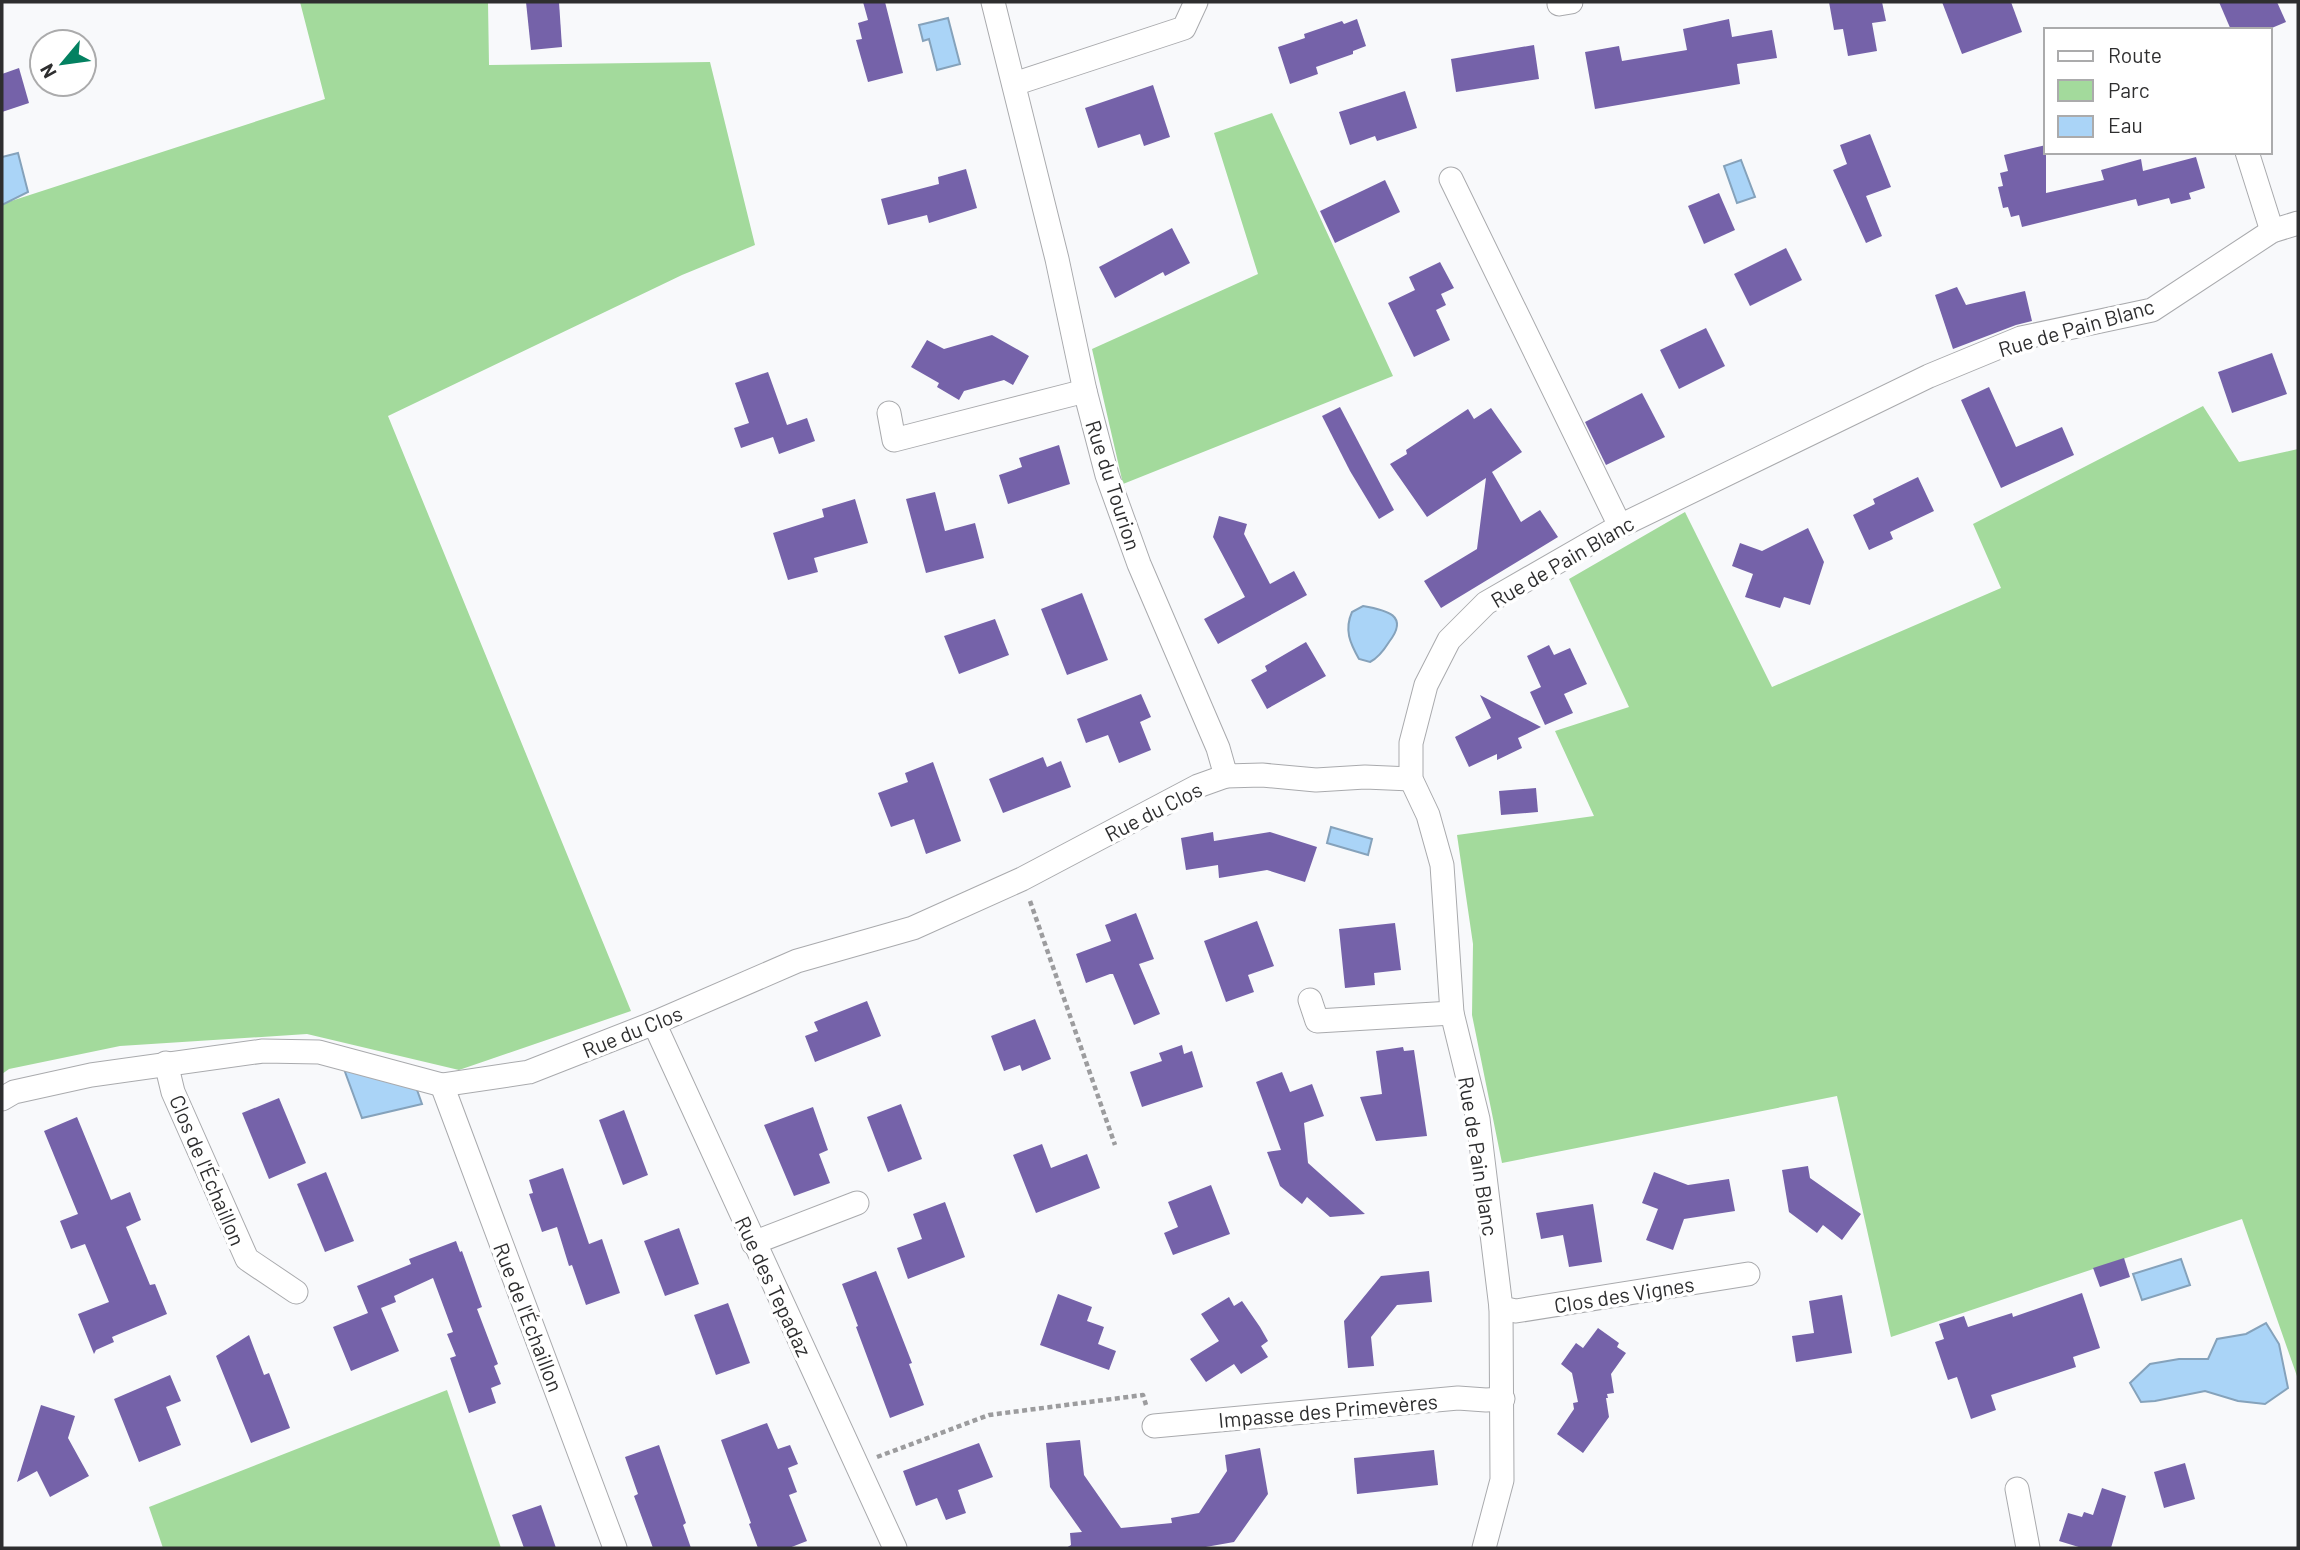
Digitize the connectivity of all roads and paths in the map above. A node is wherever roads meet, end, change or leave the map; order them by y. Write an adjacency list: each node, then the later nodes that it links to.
1 (993, 2): 3 (street, Rue du Tourion)
2 (1196, 2): 3 (street)
3 (1014, 84): 8 (street, Rue du Tourion)
4 (2248, 154): 7 (street)
5 (1451, 179): 10 (street)
6 (2298, 223): 7 (street, Rue de Pain Blanc)
7 (2272, 231): 10 (street, Rue de Pain Blanc)
8 (1085, 391): 9 (street); 11 (street, Rue du Tourion)
9 (888, 413)
10 (1620, 526): 12 (street, Rue de Pain Blanc)
11 (1226, 776): 12 (street); 13 (street, Rue du Clos)
12 (1411, 779): 15 (street, Rue de Pain Blanc)
13 (1022, 878): 16 (street, Rue du Clos); 20 (path)
14 (1310, 1000): 15 (street)
15 (1452, 1013): 25 (street, Rue de Pain Blanc)
16 (654, 1023): 18 (street, Rue du Clos); 22 (street, Rue des Tepadaz)
17 (166, 1063): 18 (street, Rue du Clos); 19 (street, Rue du Clos); 24 (street, Clos de l'Échaillon)
18 (442, 1085): 30 (street, Rue de l'Échaillon)
19 (2, 1099)
20 (1115, 1145)
21 (857, 1203): 22 (street)
22 (753, 1243): 28 (street, Rue des Tepadaz)
23 (1748, 1274): 25 (street, Clos des Vignes)
24 (296, 1292)
25 (1501, 1308): 26 (street, Rue de Pain Blanc)
26 (1503, 1399): 27 (street, Impasse des Primevères); 32 (street, Rue de Pain Blanc)
27 (1154, 1426): 28 (path)
28 (856, 1465): 31 (street, Rue des Tepadaz)
29 (2017, 1489): 33 (street)
30 (615, 1548)
31 (895, 1548)
32 (1484, 1548)
33 (2028, 1548)

